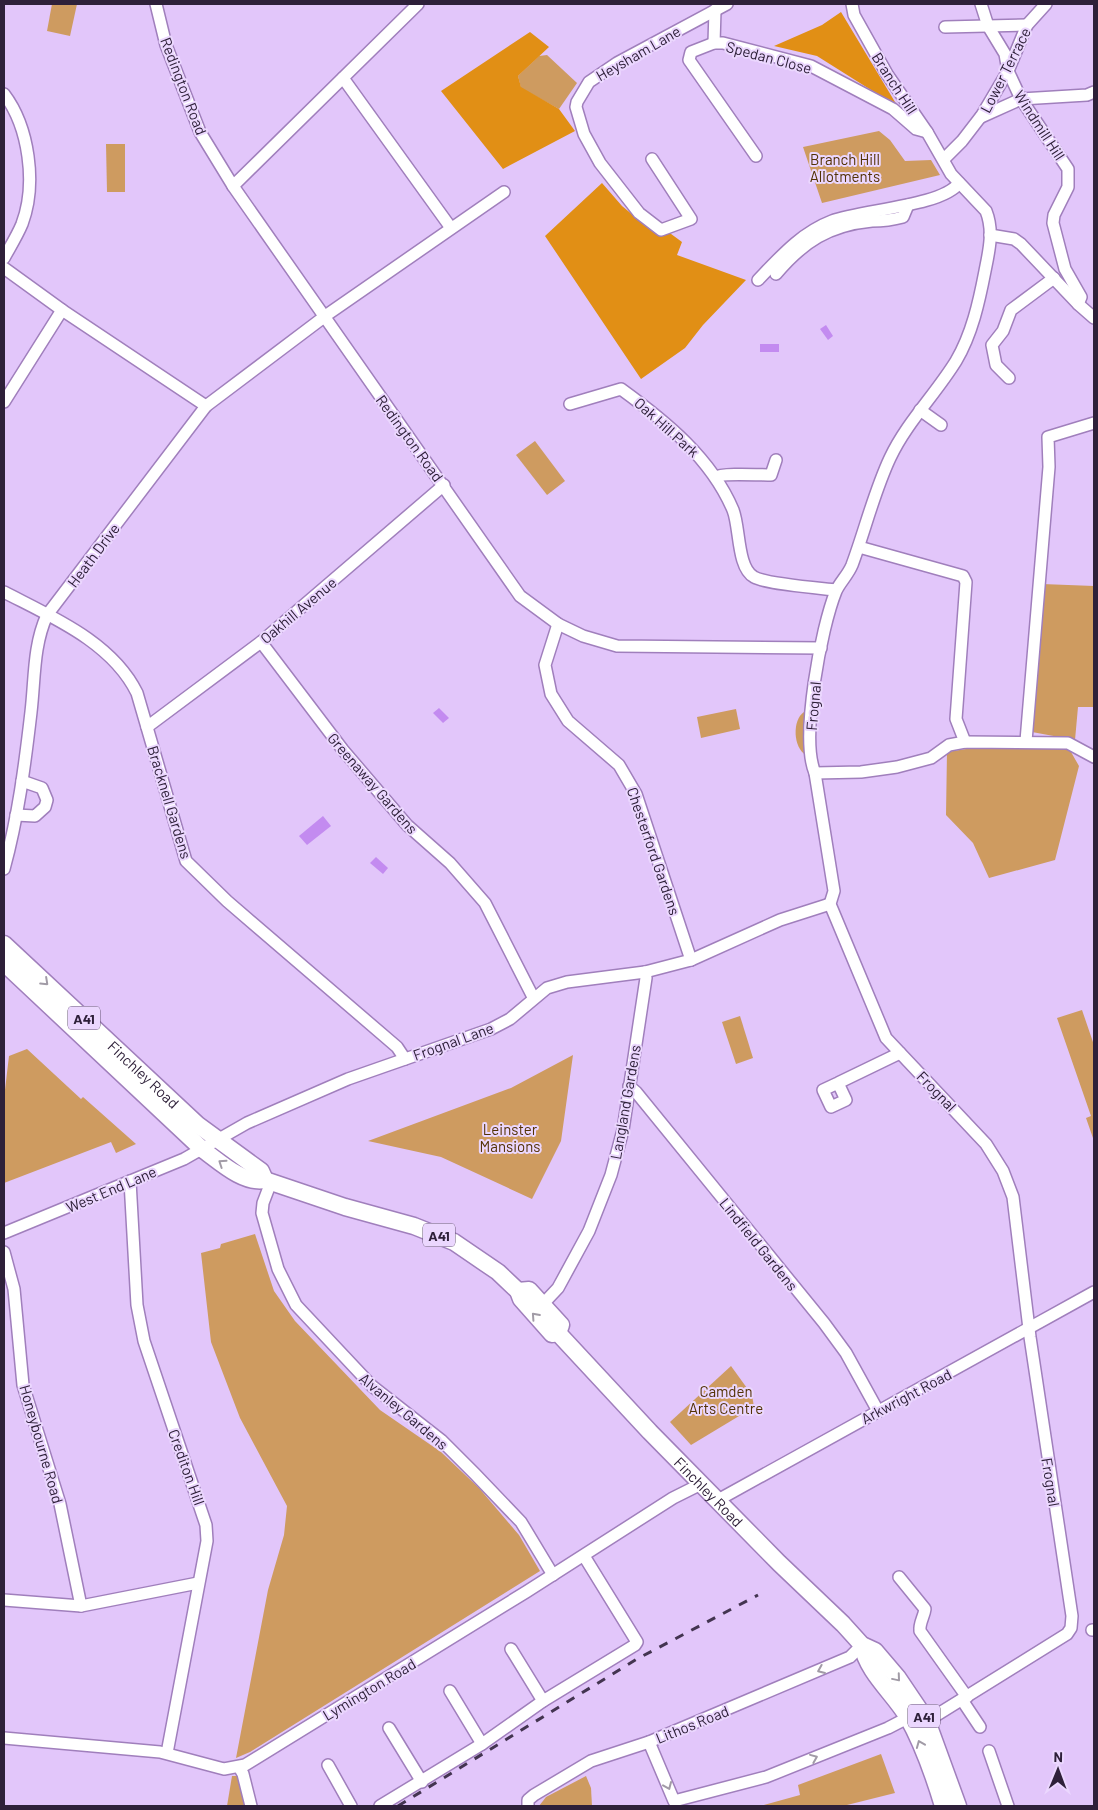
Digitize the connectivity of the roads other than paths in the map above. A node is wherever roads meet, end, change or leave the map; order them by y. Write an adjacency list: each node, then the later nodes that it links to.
1 (156, 4): 23 (street, Redington Road)
2 (418, 4): 13 (street)
3 (727, 4): 7 (street, Heysham Lane)
4 (852, 4): 18 (street, Branch Hill)
5 (981, 4): 9 (street, Windmill Hill)
6 (1046, 4): 8 (street, Lower Terrace)
7 (715, 10): 11 (street); 20 (street, Heysham Lane)
8 (1027, 25): 9 (street); 12 (street, Lower Terrace)
9 (988, 26): 10 (street); 12 (street, Windmill Hill)
10 (945, 28)
11 (714, 43): 18 (street, Spedan Close); 19 (street, Spedan Close)
12 (1008, 71): 16 (street, Windmill Hill); 17 (street, Lower Terrace)
13 (344, 78): 23 (street); 26 (street)
14 (1094, 92): 16 (street)
15 (4, 94): 28 (street)
16 (1021, 98): 17 (street); 33 (street, Windmill Hill)
17 (981, 117): 21 (street, Lower Terrace)
18 (928, 132): 21 (street, Branch Hill)
19 (756, 156)
20 (652, 159)
21 (944, 160): 22 (street, Branch Hill)
22 (959, 183): 25 (street); 27 (street, Frognal)
23 (233, 186): 35 (street, Redington Road)
24 (504, 192): 26 (street, Heath Drive)
25 (908, 205): 30 (street); 32 (street)
26 (451, 228): 35 (street, Heath Drive)
27 (990, 235): 31 (street); 41 (street, Frognal)
28 (4, 258)
29 (4, 268): 34 (street)
30 (776, 274)
31 (1054, 278): 33 (street); 37 (street)
32 (758, 280)
33 (1078, 304): 36 (street)
34 (62, 310): 38 (street); 40 (street)
35 (324, 317): 40 (street, Heath Drive); 46 (street, Redington Road)
36 (1094, 318)
37 (1010, 378)
38 (4, 402)
39 (570, 404): 45 (street, Oak Hill Park)
40 (206, 406): 50 (street, Heath Drive)
41 (920, 410): 43 (street); 47 (street, Frognal)
42 (1094, 423): 55 (street)
43 (941, 425)
44 (776, 460): 45 (street)
45 (716, 477): 48 (street, Oak Hill Park)
46 (444, 485): 51 (street, Redington Road); 52 (street, Oakhill Avenue)
47 (859, 547): 48 (street, Frognal); 56 (street)
48 (836, 590): 53 (street, Frognal)
49 (4, 592): 50 (street, Bracknell Gardens)
50 (47, 615): 54 (street, Bracknell Gardens); 59 (street, Heath Drive)
51 (558, 624): 53 (street, Redington Road); 64 (street, Chesterford Gardens)
52 (261, 642): 54 (street, Oakhill Avenue); 67 (street, Greenaway Gardens)
53 (821, 648): 58 (street, Frognal)
54 (147, 727): 69 (street, Bracknell Gardens)
55 (1026, 741): 56 (street); 57 (street)
56 (965, 742): 58 (street)
57 (1091, 751)
58 (815, 773): 62 (street, Frognal)
59 (22, 781): 60 (street, Heath Drive); 60 (street)
60 (16, 815): 61 (street, Heath Drive)
61 (4, 869)
62 (830, 904): 64 (street, Frognal Lane); 68 (street, Frognal)
63 (4, 944): 72 (highway, Finchley Road / A41, one-way to 72)
64 (691, 960): 66 (street, Frognal Lane)
65 (4, 963): 73 (highway, Finchley Road / A41)
66 (645, 972): 67 (street, Frognal Lane); 71 (street, Langland Gardens)
67 (534, 997): 69 (street, Frognal Lane)
68 (900, 1053): 70 (street); 81 (street, Frognal)
69 (405, 1058): 72 (street, Frognal Lane)
70 (838, 1083)
71 (629, 1086): 80 (street, Langland Gardens); 83 (street, Lindfield Gardens)
72 (217, 1140): 73 (street, West End Lane); 75 (highway, Finchley Road / A41)
73 (202, 1150): 74 (street, West End Lane); 75 (highway, Finchley Road / A41, one-way to 73)
74 (130, 1181): 76 (street, West End Lane); 89 (street, Crediton Hill)
75 (268, 1181): 78 (highway, Finchley Road / A41); 87 (street, Alvanley Gardens)
76 (4, 1233)
77 (4, 1252): 91 (street, Honeybourne Road)
78 (518, 1291): 80 (highway, Finchley Road / A41); 82 (highway, Finchley Road / A41, one-way to 78)
79 (1094, 1292): 81 (street, Arkwright Road)
80 (542, 1304): 82 (highway, Finchley Road / A41)
81 (1029, 1328): 83 (street, Arkwright Road); 95 (street, Frognal)
82 (558, 1333): 84 (highway, Finchley Road / A41)
83 (878, 1410): 85 (street, Arkwright Road)
84 (701, 1484): 85 (highway, Finchley Road / A41); 86 (street, Lymington Road)
85 (718, 1500): 92 (highway, Finchley Road / A41)
86 (584, 1556): 87 (street, Lymington Road); 96 (street)
87 (553, 1575): 106 (street, Lymington Road)
88 (899, 1576): 95 (street)
89 (198, 1584): 91 (street); 104 (street, Crediton Hill)
90 (4, 1600): 91 (street)
91 (81, 1606)
92 (862, 1645): 97 (highway, Finchley Road / A41); 101 (street, Lithos Road, one-way to 101)
93 (512, 1649): 96 (street)
94 (450, 1691): 102 (street)
95 (964, 1699): 97 (street, Frognal); 98 (street)
96 (543, 1701): 102 (street)
97 (919, 1716): 101 (street, Frognal, one-way to 97); 112 (highway, Finchley Road / A41, one-way to 97); 113 (highway, Finchley Road / A41)
98 (980, 1727)
99 (390, 1728): 107 (street)
100 (4, 1738): 104 (street, Lymington Road)
101 (649, 1742): 111 (street, Lithos Road)
102 (482, 1744): 107 (street)
103 (989, 1752): 114 (street)
104 (168, 1753): 106 (street, Lymington Road)
105 (328, 1765): 109 (street)
106 (239, 1767): 108 (street)
107 (422, 1782): 110 (street)
108 (251, 1806)
109 (351, 1806)
110 (380, 1806)
111 (528, 1806)
112 (944, 1806)
113 (958, 1806)
114 (1008, 1806)

